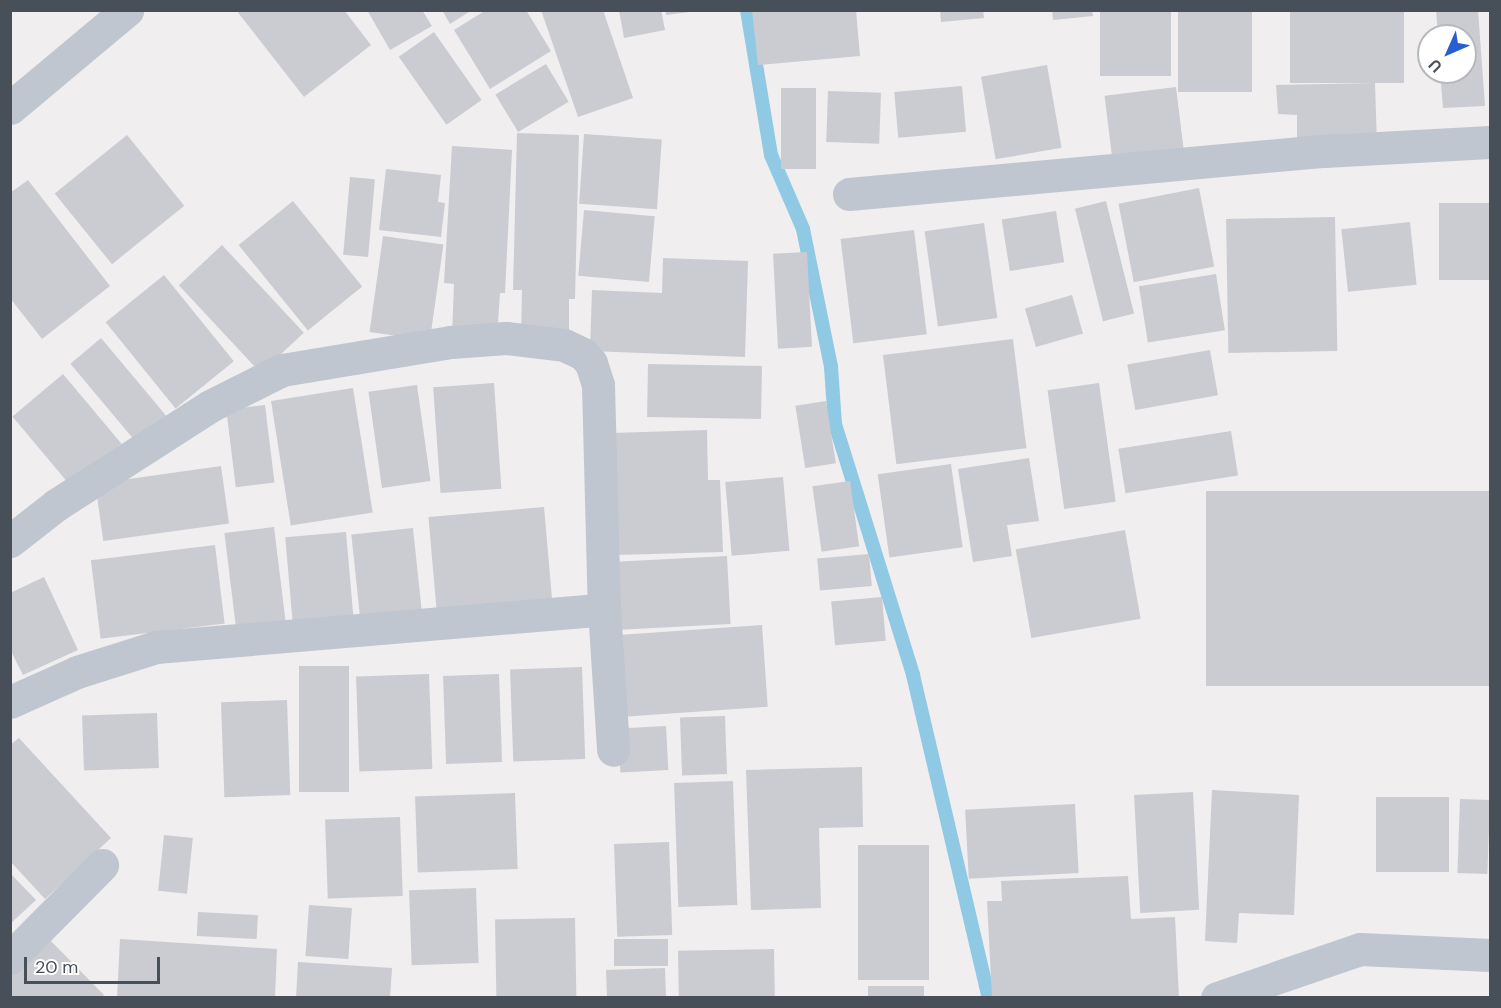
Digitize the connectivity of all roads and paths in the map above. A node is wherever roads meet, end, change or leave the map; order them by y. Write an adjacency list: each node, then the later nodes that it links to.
1 (127, 10): 2 (street)
2 (10, 108)
3 (1491, 142): 4 (street)
4 (849, 194)
5 (10, 541): 6 (street)
6 (604, 609): 7 (street); 8 (street)
7 (12, 696)
8 (613, 750)
9 (102, 865): 11 (street)
10 (1491, 955): 12 (street)
11 (10, 958)
12 (1217, 998)

